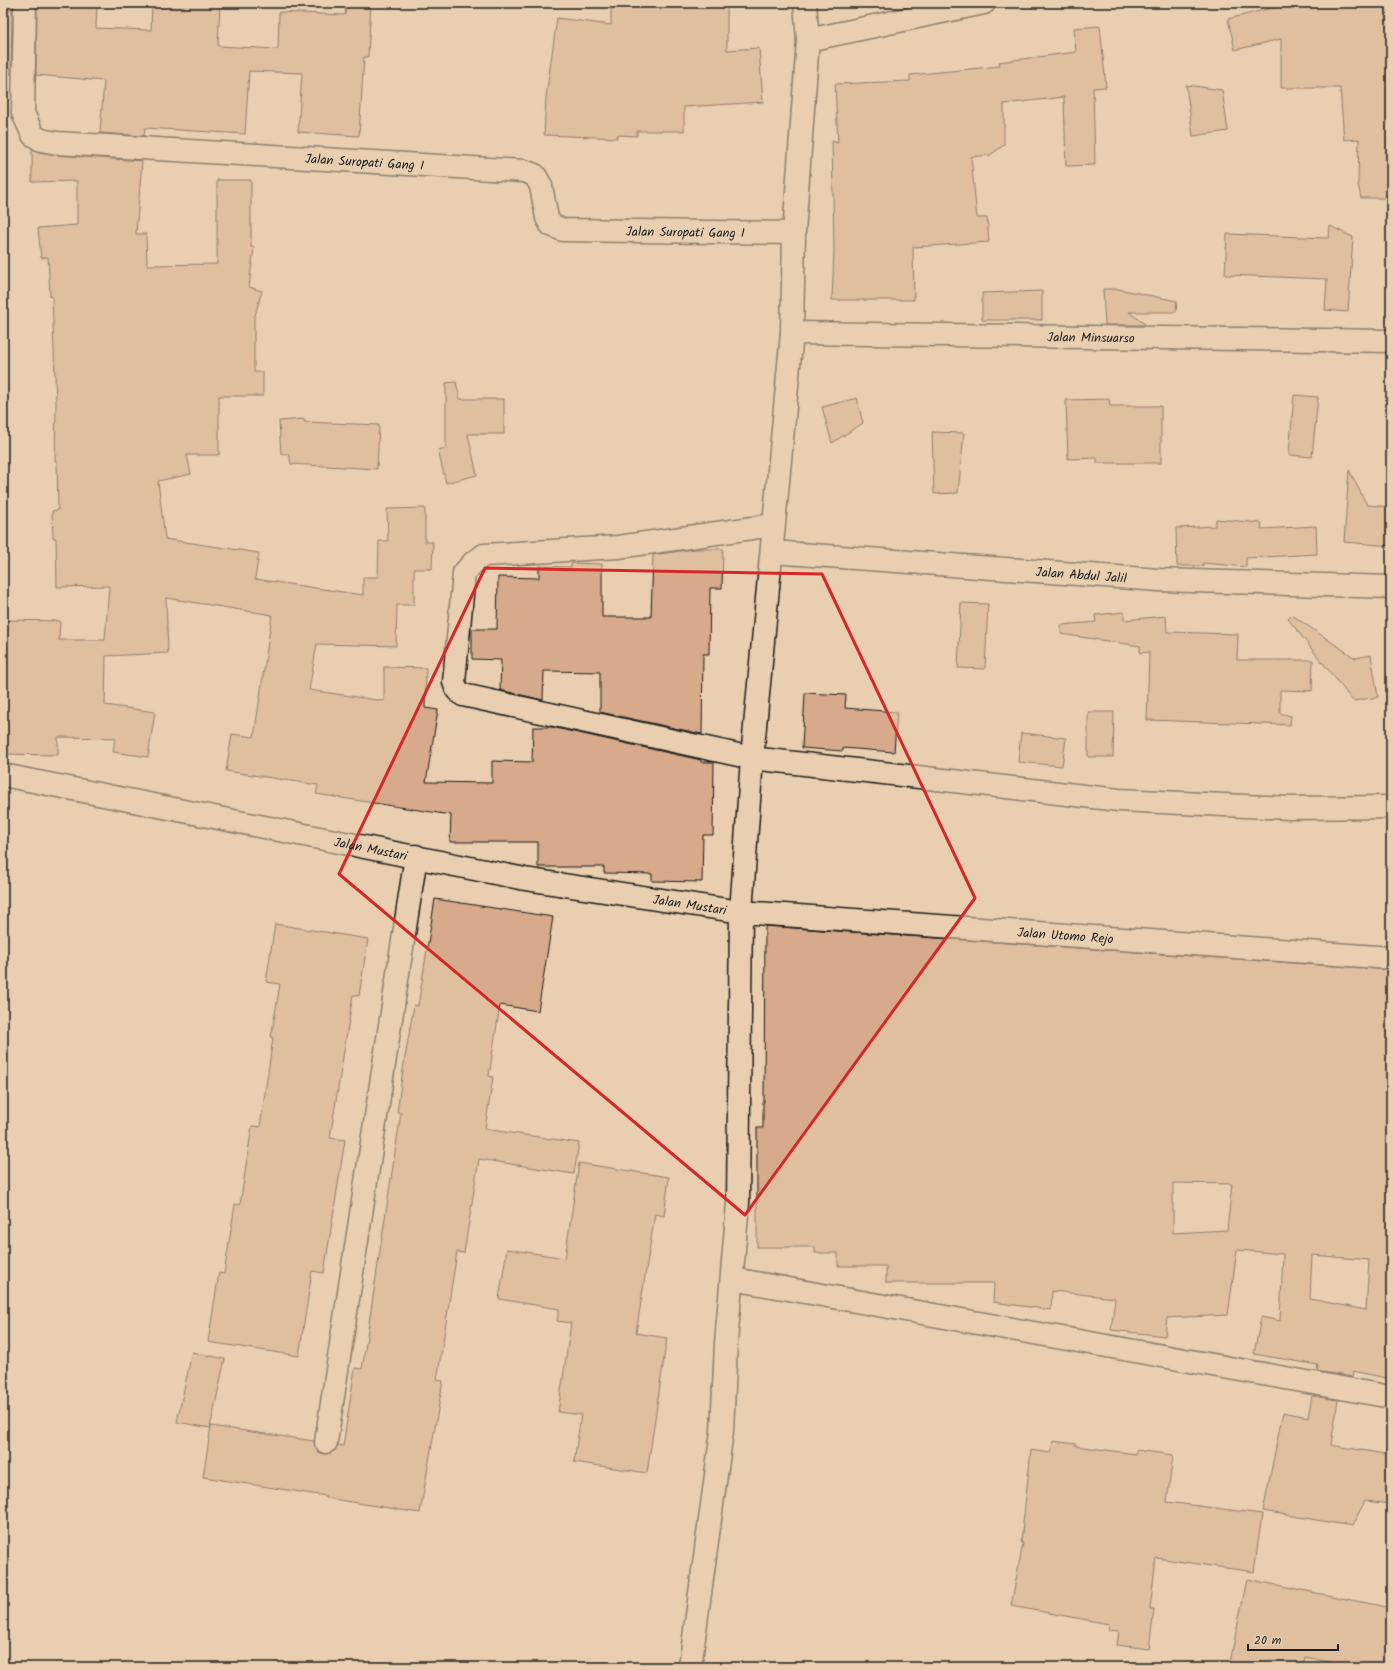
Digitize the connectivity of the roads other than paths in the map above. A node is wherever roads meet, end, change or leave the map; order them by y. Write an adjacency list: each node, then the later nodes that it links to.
1 (25, 3): 5 (street, Jalan Suropati Gang I)
2 (805, 3): 4 (street)
3 (984, 3): 4 (street)
4 (808, 40): 5 (street)
5 (794, 233): 6 (street)
6 (792, 333): 7 (street, Jalan Minsuarso); 8 (street)
7 (1391, 341)
8 (774, 524): 9 (street); 11 (street)
9 (772, 552): 10 (street, Jalan Abdul Jalil); 11 (street)
10 (1391, 587)
11 (752, 758): 13 (street); 15 (street)
12 (3, 775): 14 (street, Jalan Mustari)
13 (1391, 807)
14 (416, 856): 15 (street, Jalan Mustari); 19 (street)
15 (741, 912): 16 (street, Jalan Utomo Rejo); 17 (street)
16 (1391, 958)
17 (733, 1279): 18 (street); 20 (street)
18 (1391, 1397)
19 (326, 1442)
20 (690, 1667)

